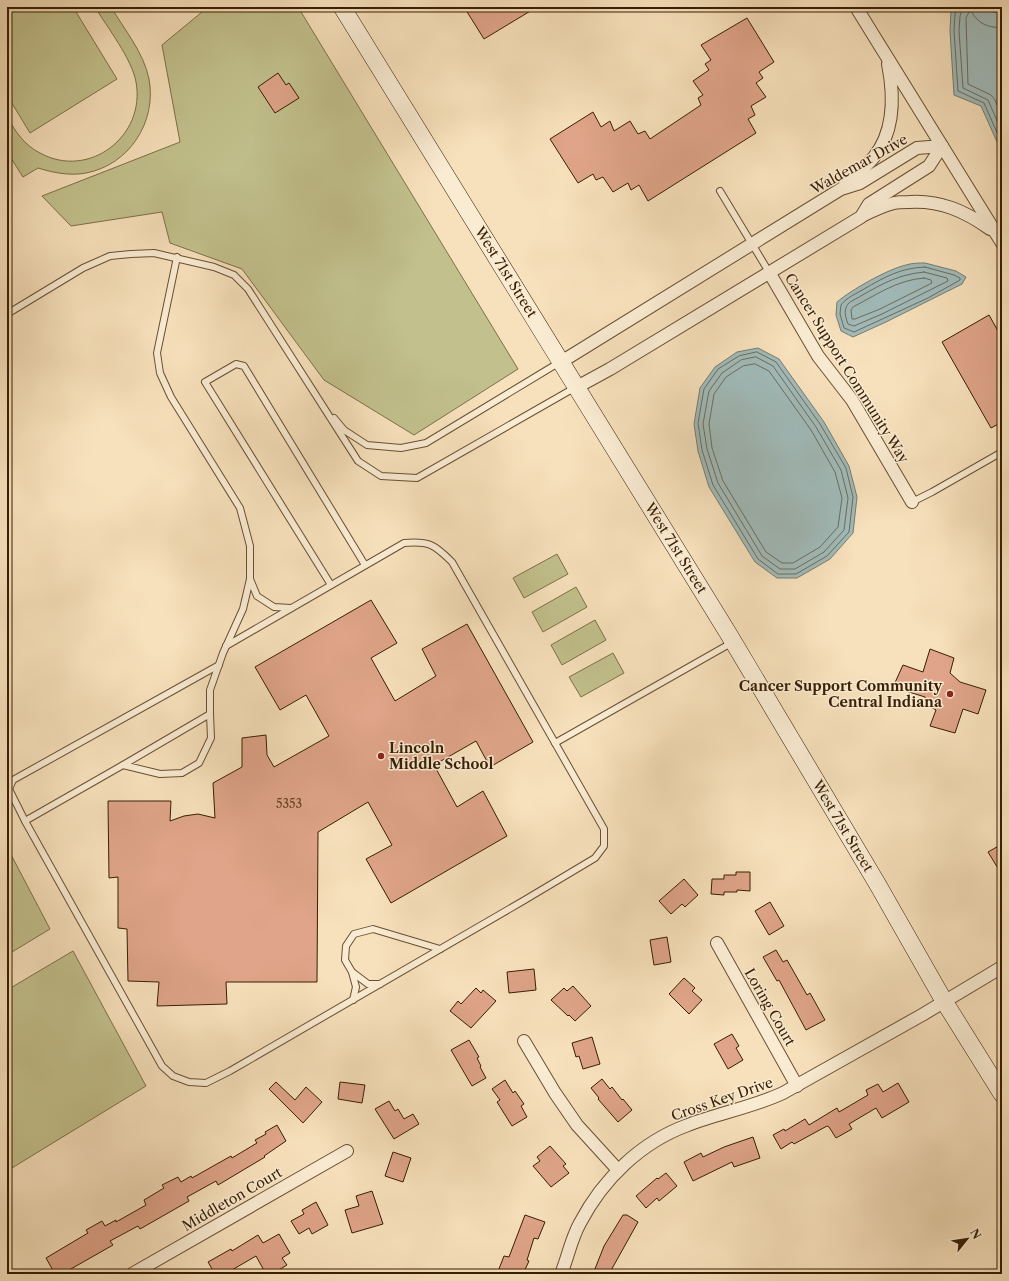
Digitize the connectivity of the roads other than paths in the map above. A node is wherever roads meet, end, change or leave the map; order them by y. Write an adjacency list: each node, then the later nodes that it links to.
1 (342, 7): 13 (main road, West 71st Street)
2 (856, 7): 3 (street)
3 (886, 57): 4 (street); 5 (street)
4 (942, 146): 5 (street, Waldemar Drive); 7 (street); 8 (street)
5 (841, 189): 9 (street, Waldemar Drive)
6 (720, 191): 9 (lane)
7 (861, 217): 8 (street); 11 (street)
8 (999, 238)
9 (752, 244): 11 (lane); 13 (street, Waldemar Drive)
10 (177, 257): 12 (lane); 15 (lane); 19 (lane)
11 (768, 272): 14 (street); 17 (street, Cancer Support Community Way)
12 (7, 314)
13 (561, 362): 14 (main road, West 71st Street); 15 (lane)
14 (577, 387): 15 (lane); 22 (main road, West 71st Street)
15 (317, 399)
16 (1002, 452): 17 (lane)
17 (912, 502)
18 (365, 565): 20 (lane); 20 (lane); 26 (lane)
19 (250, 579): 21 (lane); 23 (lane)
20 (331, 585): 21 (lane)
21 (291, 608): 23 (lane)
22 (733, 642): 26 (lane); 35 (main road, West 71st Street)
23 (226, 646): 24 (lane)
24 (219, 664): 25 (lane); 28 (lane)
25 (210, 714): 27 (lane); 27 (lane)
26 (555, 743): 30 (lane)
27 (123, 765): 28 (lane)
28 (25, 821): 34 (lane)
29 (717, 943): 37 (street, Loring Court)
30 (440, 949): 32 (lane); 33 (lane)
31 (1002, 967): 35 (street, Cross Key Drive)
32 (352, 972): 33 (lane); 34 (lane)
33 (380, 984): 34 (lane)
34 (353, 1000)
35 (944, 1002): 37 (street, Cross Key Drive); 38 (main road, West 71st Street)
36 (524, 1041): 40 (street)
37 (797, 1086): 40 (street, Cross Key Drive)
38 (1002, 1094)
39 (347, 1151): 41 (street, Middleton Court)
40 (618, 1170): 42 (street, Cross Key Drive)
41 (132, 1274)
42 (561, 1274)

